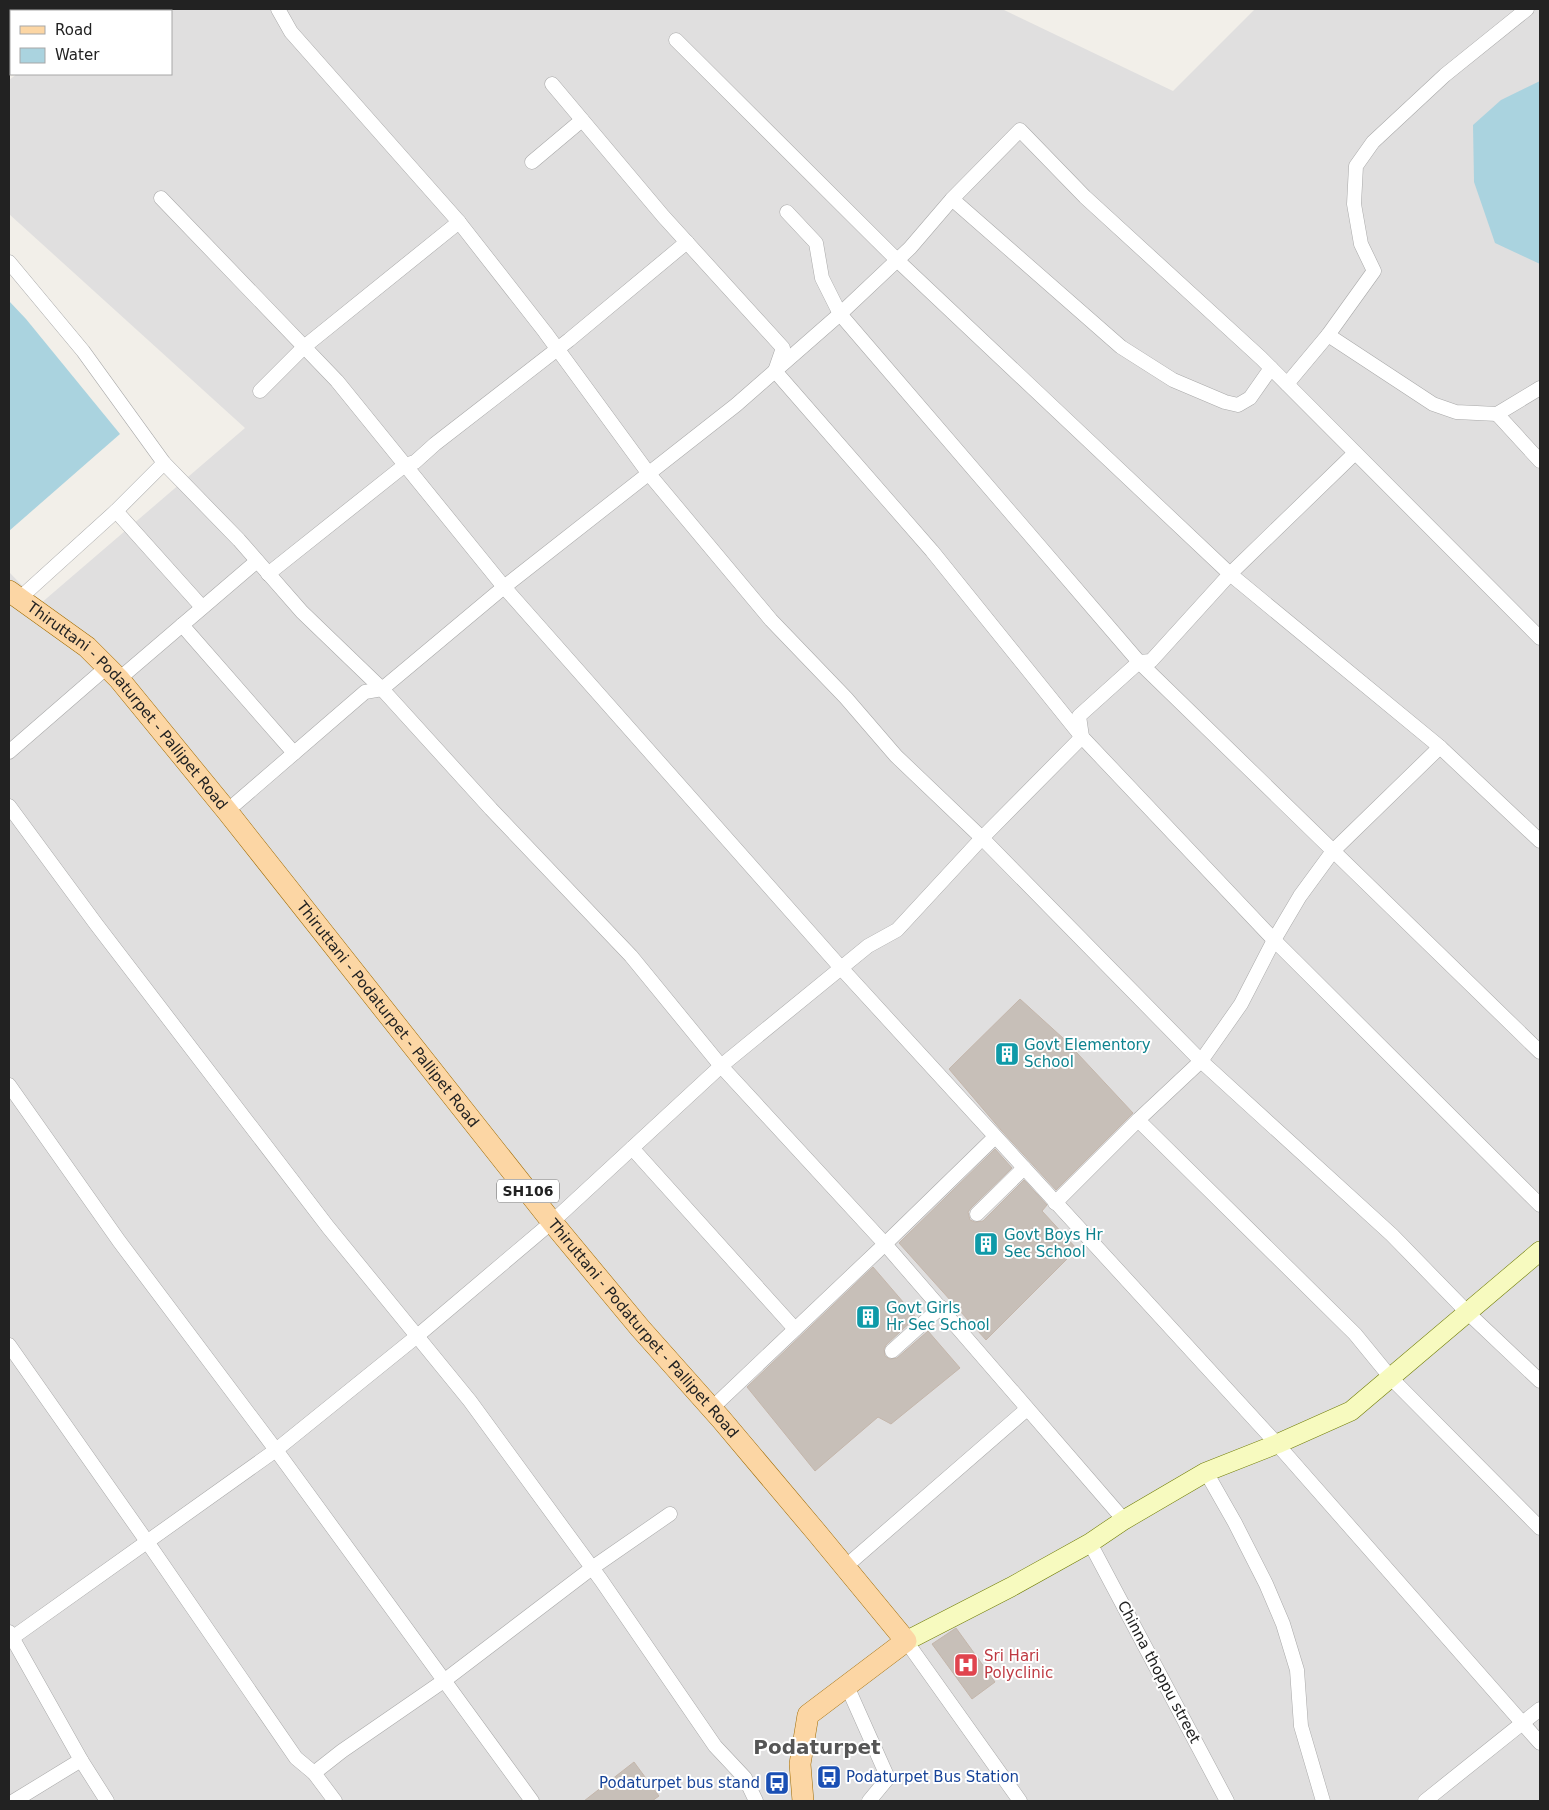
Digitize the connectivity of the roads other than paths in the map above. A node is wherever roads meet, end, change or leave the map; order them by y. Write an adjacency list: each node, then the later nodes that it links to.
1 (278, 9): 10 (street)
2 (1527, 9): 15 (street)
3 (676, 40): 12 (street)
4 (552, 84): 5 (street)
5 (582, 120): 6 (street); 11 (street)
6 (532, 162)
7 (161, 198): 16 (street)
8 (952, 199): 12 (street); 18 (street); 18 (street)
9 (787, 212): 14 (street)
10 (459, 222): 16 (street); 17 (street)
11 (687, 242): 17 (street); 19 (street)
12 (897, 260): 14 (street); 32 (street)
13 (9, 262): 26 (street)
14 (840, 314): 19 (street); 38 (street)
15 (1328, 335): 20 (street); 23 (street)
16 (304, 347): 22 (street); 27 (street)
17 (557, 349): 27 (street); 28 (street)
18 (1271, 368): 20 (street)
19 (774, 371): 28 (street); 41 (street)
20 (1287, 384): 24 (street)
21 (1540, 388): 23 (street)
22 (260, 391)
23 (1497, 414): 25 (street)
24 (1355, 453): 32 (street); 37 (street)
25 (1540, 461)
26 (164, 463): 29 (street); 30 (street)
27 (405, 465): 31 (street); 33 (street)
28 (649, 474): 33 (street); 47 (street)
29 (116, 510): 34 (street); 35 (street)
30 (257, 561): 31 (street); 35 (street)
31 (268, 574): 40 (street)
32 (1230, 574): 38 (street); 42 (street)
33 (504, 586): 40 (street); 51 (street)
34 (14, 595): 39 (main road, Thiruttani - Podaturpet - Pallipet Road / SH106)
35 (202, 607): 36 (street)
36 (182, 625): 39 (street); 44 (street)
37 (1540, 638)
38 (1140, 662): 41 (street); 49 (street)
39 (113, 673): 43 (street); 46 (main road, Thiruttani - Podaturpet - Pallipet Road / SH106)
40 (382, 689): 44 (street); 54 (street)
41 (1082, 737): 47 (street); 50 (street)
42 (1440, 747): 48 (street); 49 (street)
43 (9, 752)
44 (294, 754): 46 (street)
45 (9, 806): 69 (street)
46 (227, 811): 63 (main road, Thiruttani - Podaturpet - Pallipet Road / SH106)
47 (982, 838): 51 (street); 53 (street)
48 (1540, 841)
49 (1333, 851): 50 (street); 52 (street)
50 (1274, 940): 53 (street); 61 (street)
51 (842, 969): 54 (street); 57 (street)
52 (1540, 1052)
53 (1201, 1061): 56 (street); 67 (street)
54 (721, 1066): 58 (street); 64 (street)
55 (9, 1085): 77 (street)
56 (1138, 1120): 60 (street); 72 (street)
57 (995, 1137): 59 (street); 64 (street)
58 (632, 1148): 63 (street); 68 (street)
59 (1024, 1168): 60 (street); 62 (street)
60 (1055, 1203): 76 (street)
61 (1540, 1205)
62 (978, 1214)
63 (552, 1222): 69 (street); 74 (main road, Thiruttani - Podaturpet - Pallipet Road / SH106)
64 (885, 1244): 66 (street); 68 (street)
65 (1540, 1251): 67 (main road)
66 (941, 1307): 71 (street); 75 (street)
67 (1467, 1312): 72 (main road); 73 (street)
68 (795, 1329): 74 (street)
69 (416, 1338): 77 (street); 85 (street)
70 (9, 1345): 82 (street)
71 (892, 1351)
72 (1392, 1378): 76 (main road); 81 (street)
73 (1540, 1381)
74 (711, 1408): 84 (main road, Thiruttani - Podaturpet - Pallipet Road / SH106)
75 (1028, 1409): 80 (street); 84 (street)
76 (1277, 1444): 78 (main road); 91 (street)
77 (276, 1450): 82 (street); 88 (street)
78 (1206, 1472): 80 (main road); 104 (street)
79 (670, 1514): 85 (street)
80 (1124, 1520): 83 (main road)
81 (1540, 1528)
82 (148, 1542): 86 (street); 94 (street)
83 (1090, 1543): 87 (main road); 103 (street, Chinna thoppu street)
84 (845, 1567): 87 (main road, Thiruttani - Podaturpet - Pallipet Road / SH106)
85 (592, 1568): 88 (street); 99 (street)
86 (10, 1635): 93 (street)
87 (906, 1641): 89 (main road); 102 (street)
88 (445, 1680): 94 (street); 98 (street)
89 (847, 1686): 100 (main road); 101 (street)
90 (1540, 1709): 91 (street)
91 (1522, 1724): 92 (street); 105 (street)
92 (1540, 1743)
93 (82, 1760): 95 (street); 96 (street)
94 (314, 1774): 97 (street)
95 (14, 1801)
96 (107, 1801)
97 (335, 1801)
98 (532, 1801)
99 (756, 1801)
100 (803, 1801)
101 (869, 1801)
102 (1020, 1801)
103 (1227, 1801)
104 (1323, 1801)
105 (1424, 1801)

